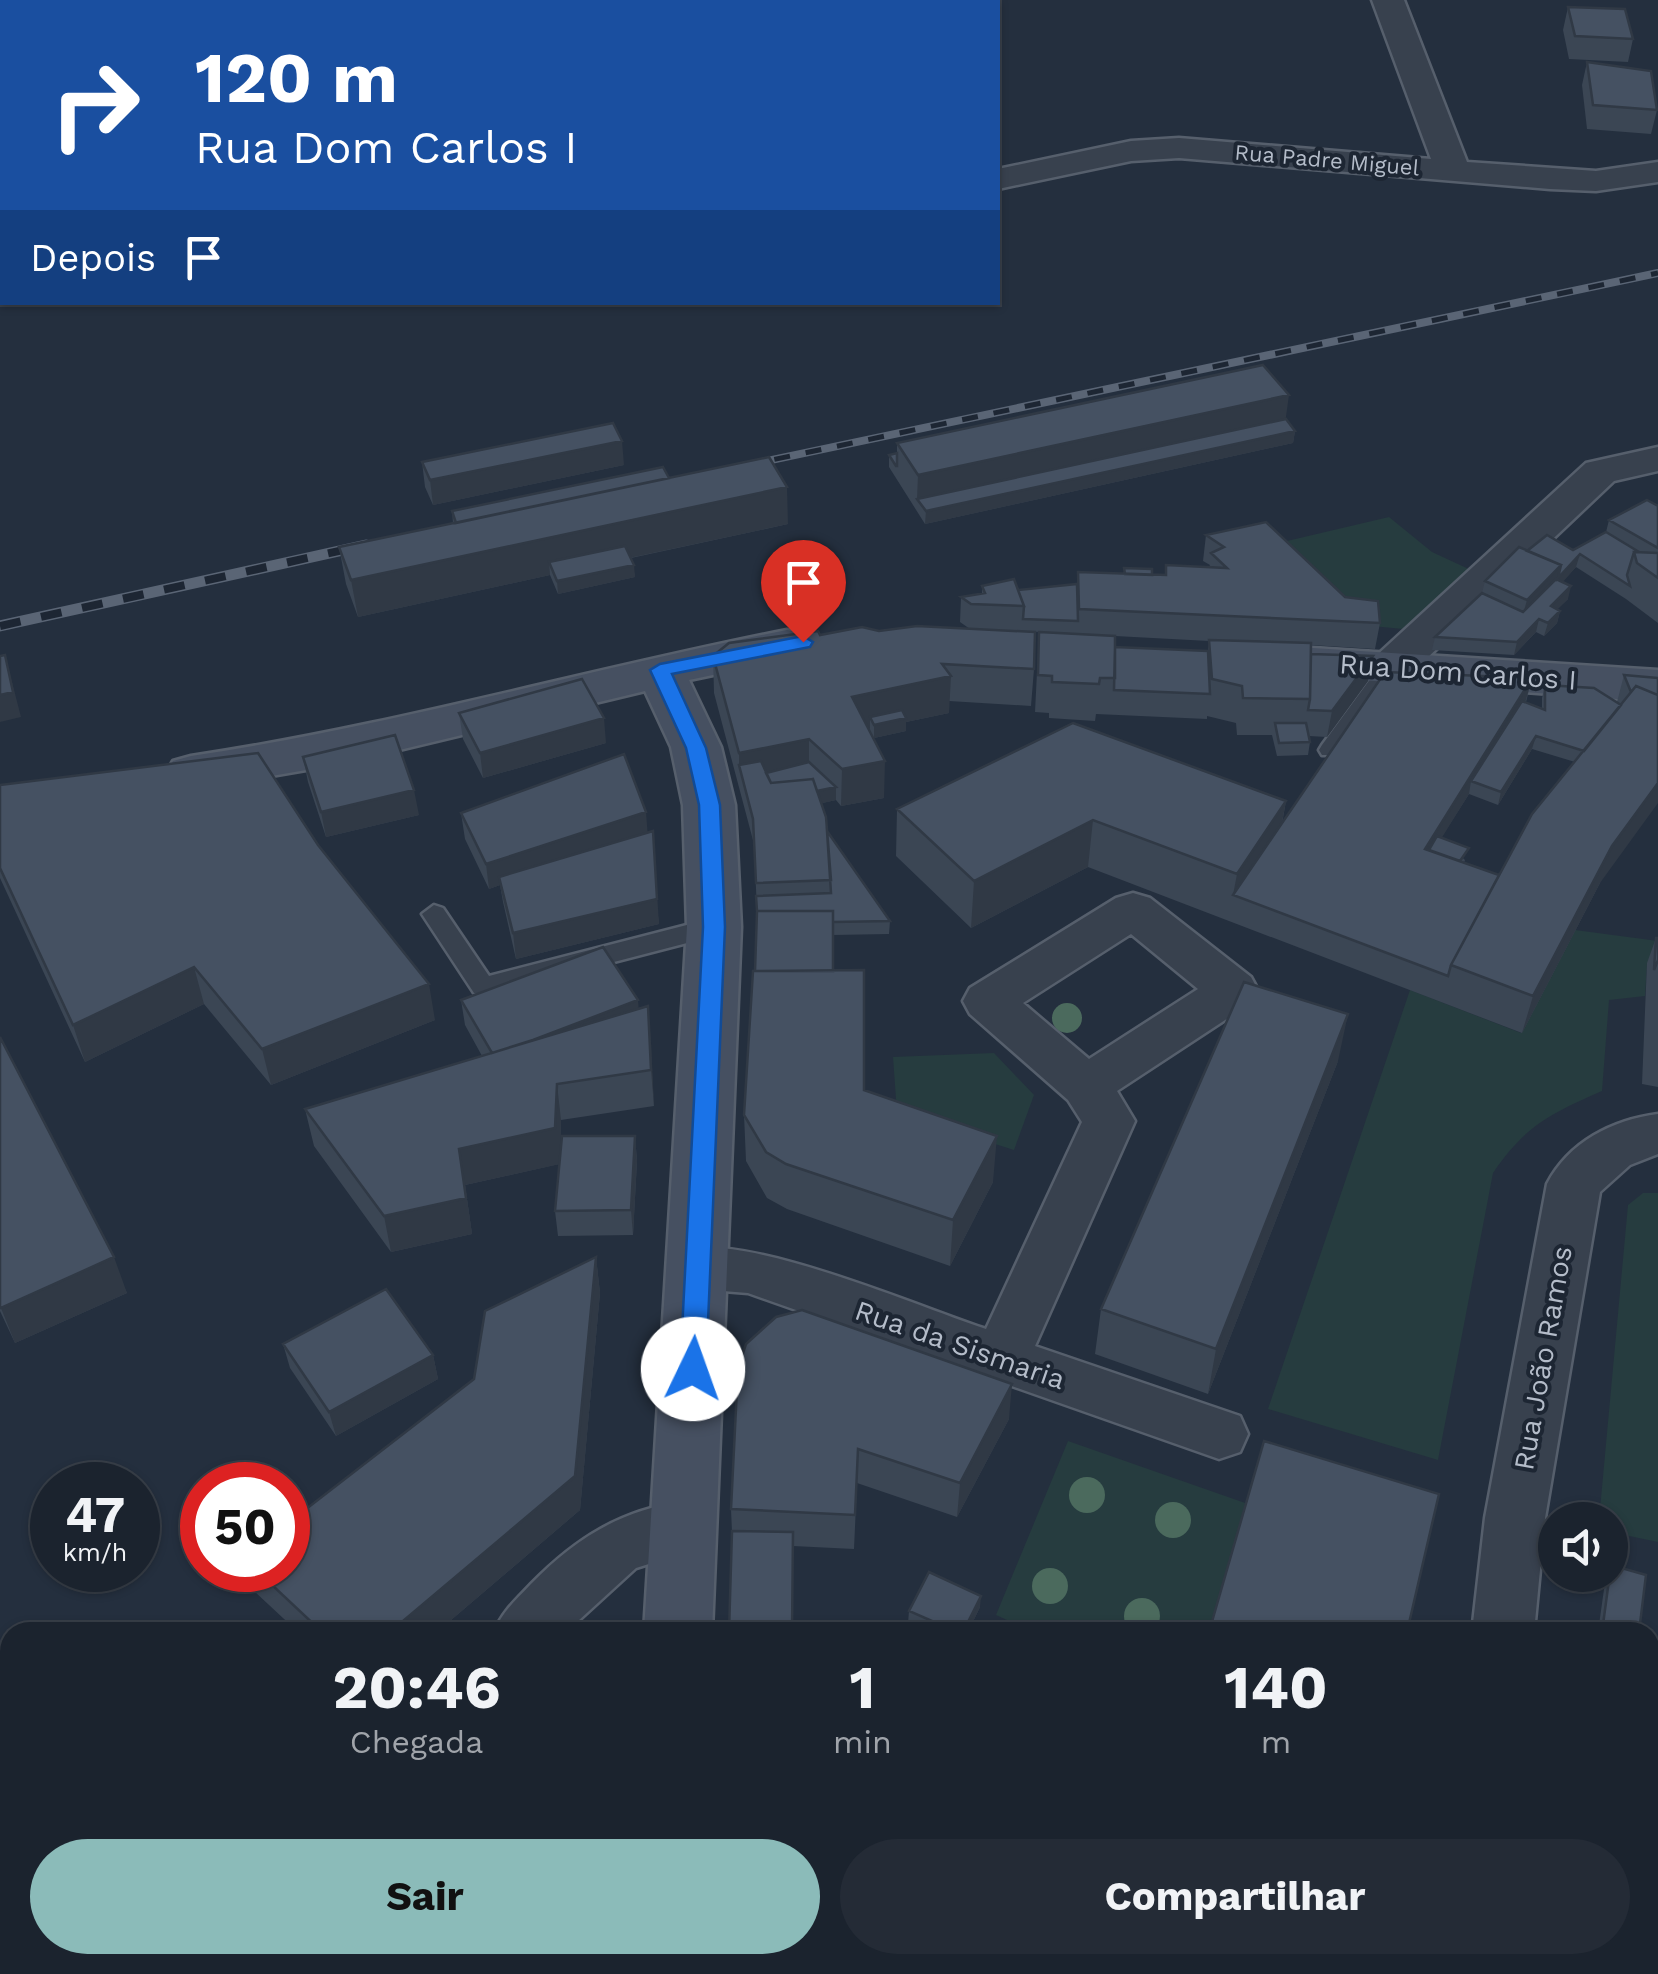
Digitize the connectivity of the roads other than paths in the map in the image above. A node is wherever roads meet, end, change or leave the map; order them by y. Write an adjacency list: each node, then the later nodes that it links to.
1 (1388, 0): 2 (street)
2 (1453, 171): 3 (street, Rua Padre Miguel); 4 (street, Rua Padre Miguel)
3 (1658, 172)
4 (1000, 179)
5 (1658, 459): 8 (street)
6 (832, 641): 9 (main road)
7 (1251, 660): 8 (main road, Rua Dom Carlos I)
8 (1390, 667): 10 (main road, Rua Dom Carlos I); 11 (lane)
9 (660, 670): 12 (main road); 14 (main road)
10 (1658, 686)
11 (1330, 750)
12 (152, 779)
13 (434, 914): 14 (lane)
14 (714, 927): 17 (main road)
15 (1086, 1086): 18 (street)
16 (1658, 1134): 23 (street, Rua João Ramos)
17 (698, 1267): 18 (street, Rua da Sismaria); 20 (main road)
18 (1001, 1358): 19 (street, Rua da Sismaria)
19 (1220, 1434)
20 (685, 1527): 21 (street); 22 (main road)
21 (535, 1622)
22 (679, 1622)
23 (1504, 1622)

